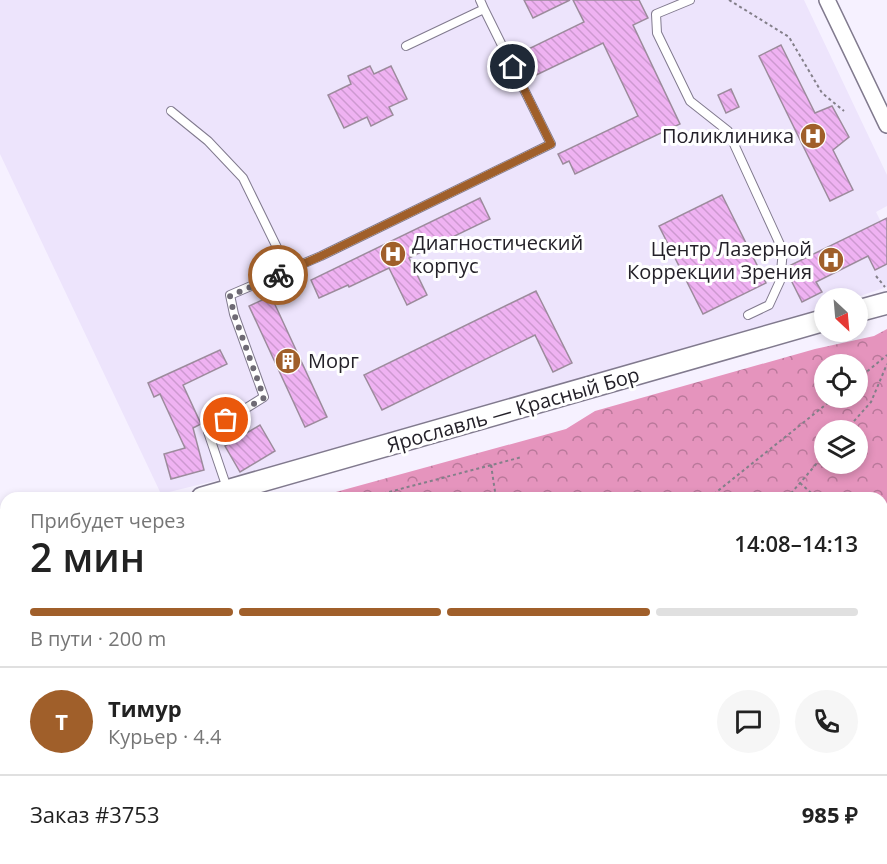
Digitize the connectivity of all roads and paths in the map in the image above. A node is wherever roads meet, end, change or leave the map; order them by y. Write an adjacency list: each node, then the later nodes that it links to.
1 (480, 0): 5 (lane)
2 (690, 0): 15 (lane)
3 (729, 0): 8 (path)
4 (827, 0): 9 (street)
5 (484, 9): 6 (lane); 10 (lane)
6 (406, 46)
7 (171, 111): 10 (lane)
8 (844, 111)
9 (887, 125)
10 (288, 270): 26 (lane)
11 (876, 276): 12 (path)
12 (887, 293)
13 (887, 303): 14 (street)
14 (868, 308)
15 (748, 315)
16 (814, 324): 26 (street, Ярославль — Красный Бор)
17 (887, 355): 19 (path)
18 (887, 364): 21 (path)
19 (868, 371)
20 (822, 408): 30 (path)
21 (855, 420)
22 (522, 457): 23 (path)
23 (491, 465): 28 (path); 29 (path)
24 (814, 467): 25 (path)
25 (800, 483): 31 (path); 32 (path)
26 (228, 490): 27 (street, Ярославль — Красный Бор)
27 (222, 492)
28 (389, 492)
29 (495, 492)
30 (716, 492)
31 (792, 492)
32 (810, 492)

